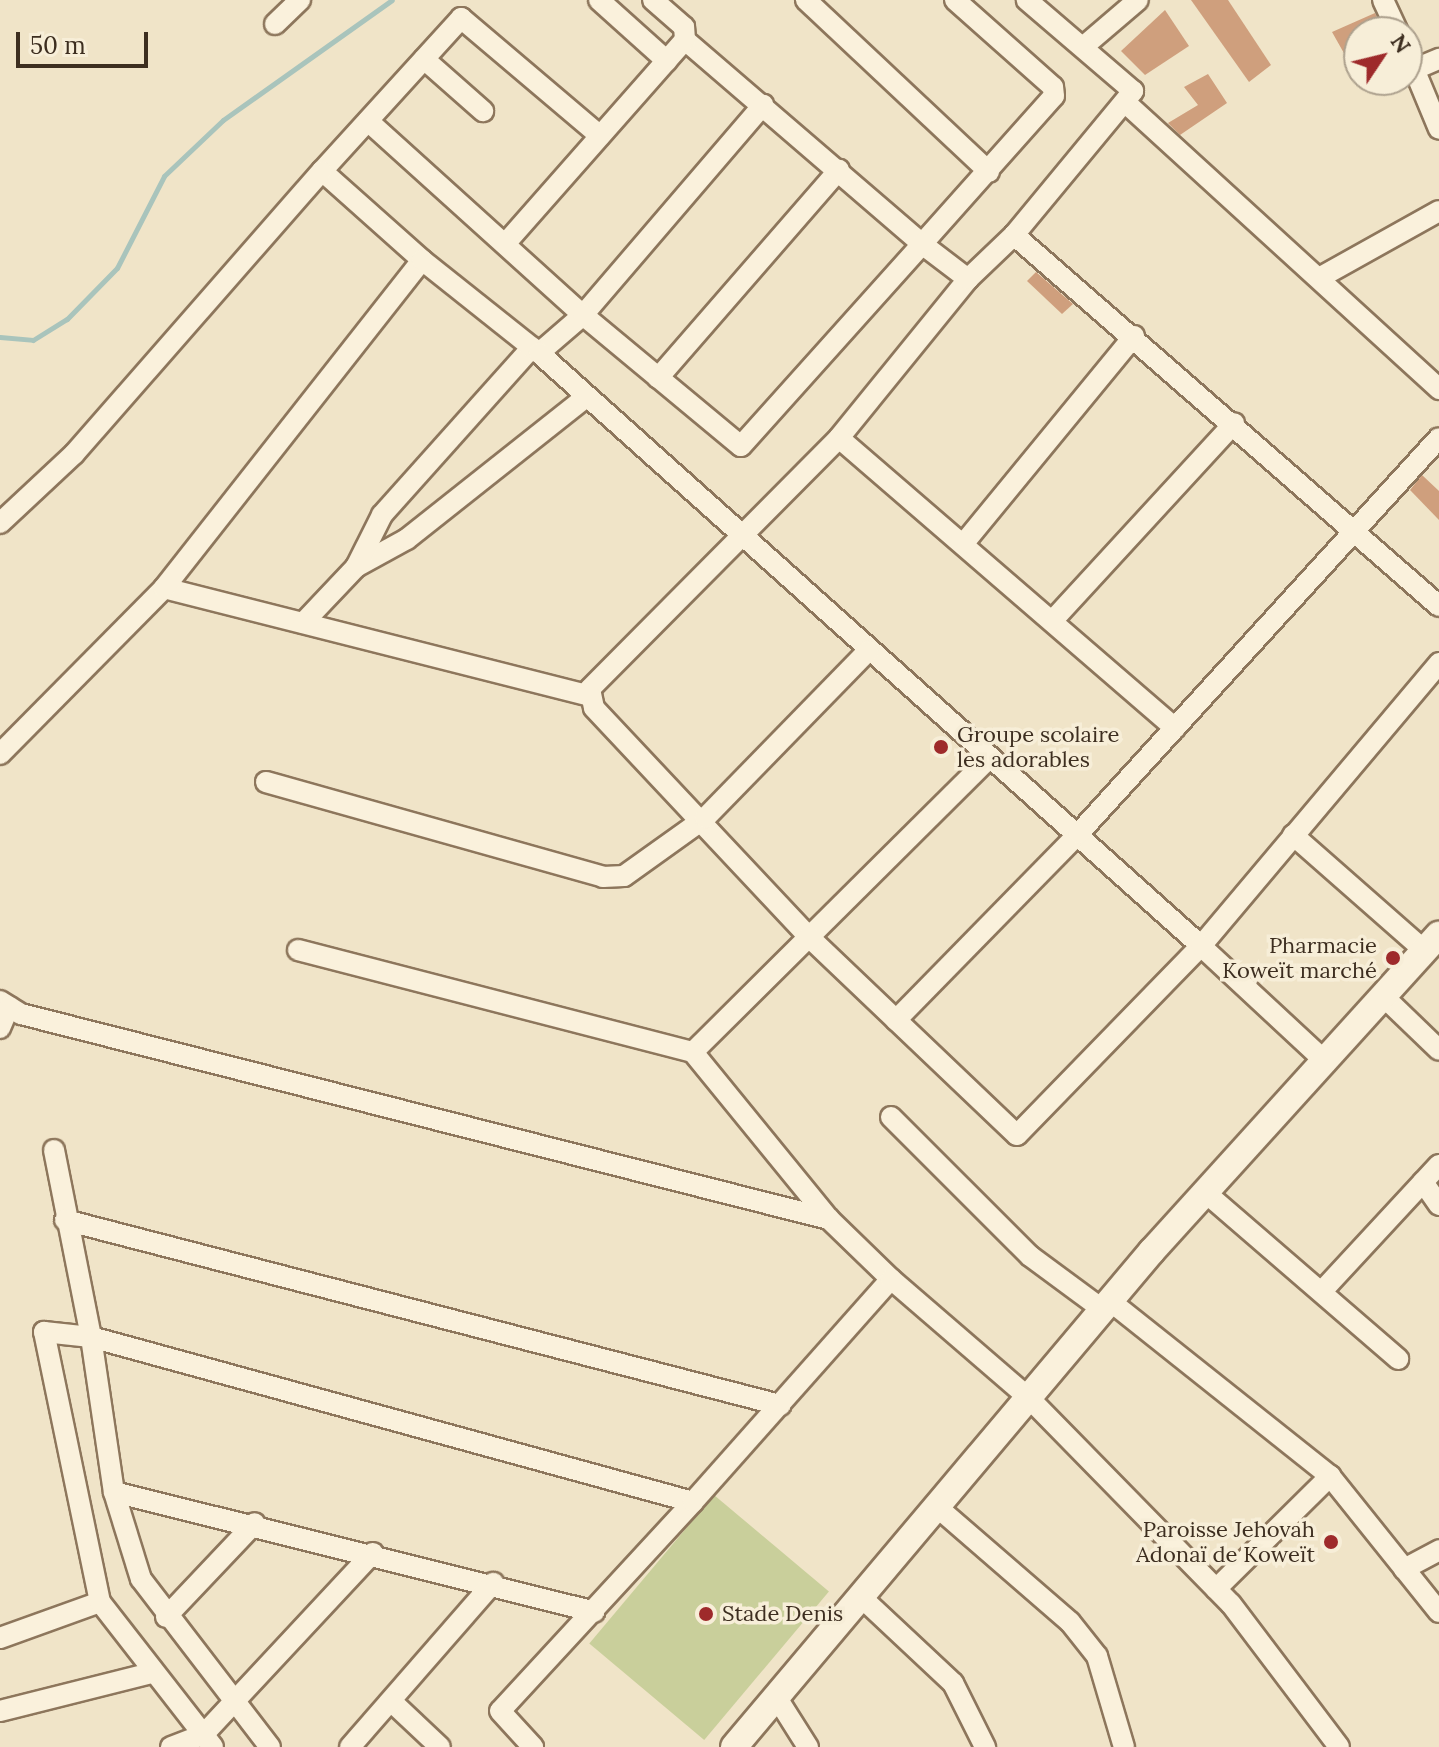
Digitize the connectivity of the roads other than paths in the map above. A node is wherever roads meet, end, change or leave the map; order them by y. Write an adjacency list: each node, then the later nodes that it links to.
1 (300, 0): 8 (street)
2 (599, 0): 12 (street)
3 (653, 0): 9 (street)
4 (806, 0): 22 (street)
5 (955, 0): 22 (street)
6 (1027, 0): 10 (street)
7 (1138, 0): 10 (street)
8 (275, 24)
9 (685, 40): 12 (street); 15 (street)
10 (1083, 47): 14 (street)
11 (424, 59): 16 (street); 17 (street); 19 (street)
12 (667, 61): 19 (street)
13 (1423, 90): 18 (street)
14 (1127, 104): 24 (street); 28 (street)
15 (763, 105): 20 (street); 30 (street)
16 (483, 111)
17 (368, 121): 21 (street); 25 (street)
18 (1439, 129)
19 (600, 136): 25 (street)
20 (839, 170): 26 (street); 33 (street)
21 (322, 171): 27 (street); 39 (street)
22 (989, 172): 26 (street)
23 (1439, 211): 28 (street)
24 (1014, 235): 29 (street); 31 (street)
25 (505, 244): 30 (street)
26 (922, 244): 29 (street); 33 (street)
27 (422, 260): 32 (street); 44 (street)
28 (1319, 278): 34 (street)
29 (968, 279): 37 (street)
30 (583, 315): 32 (street); 33 (street)
31 (1134, 336): 36 (street); 42 (street)
32 (535, 350): 35 (street); 43 (street)
33 (658, 378)
34 (1439, 389)
35 (586, 397): 41 (street); 43 (street)
36 (1234, 423): 40 (street); 46 (street)
37 (839, 438): 41 (street); 42 (street)
38 (1439, 438): 40 (street)
39 (0, 523)
40 (1353, 525): 45 (street); 51 (street)
41 (741, 539): 48 (street); 50 (street)
42 (964, 543): 46 (street)
43 (356, 567): 47 (street)
44 (164, 588): 47 (street); 52 (street)
45 (1439, 606)
46 (1054, 619): 51 (street)
47 (303, 623): 50 (street)
48 (868, 651): 53 (street); 55 (street)
49 (1439, 663): 57 (street)
50 (591, 696): 55 (street)
51 (1175, 728): 56 (street)
52 (0, 754)
53 (989, 758): 56 (street); 58 (street)
54 (266, 782): 55 (street)
55 (705, 818): 58 (street)
56 (1079, 833): 60 (street); 64 (street)
57 (1293, 835): 59 (street); 60 (street)
58 (809, 937): 64 (street); 67 (street)
59 (1432, 943): 62 (street)
60 (1201, 946): 64 (street); 68 (street)
61 (298, 950): 67 (street)
62 (1384, 997): 66 (street); 68 (street)
63 (4, 1004): 65 (street); 75 (street)
64 (896, 1020)
65 (0, 1028)
66 (1439, 1050)
67 (693, 1052): 75 (street)
68 (1326, 1062): 73 (street)
69 (891, 1117): 79 (street)
70 (54, 1150): 76 (street)
71 (1439, 1165): 72 (street)
72 (1423, 1182): 74 (street); 78 (street)
73 (1206, 1193): 78 (street); 79 (street)
74 (1439, 1205)
75 (829, 1219): 77 (street)
76 (65, 1220): 80 (street); 83 (street)
77 (891, 1279): 82 (street); 83 (street)
78 (1324, 1289): 81 (street)
79 (1106, 1305): 82 (street); 84 (street)
80 (91, 1337): 85 (street); 86 (street); 95 (street)
81 (1398, 1359)
82 (1030, 1399): 87 (street); 93 (street)
83 (780, 1405): 86 (street)
84 (1330, 1476): 91 (street); 93 (street)
85 (114, 1492): 88 (street); 98 (street)
86 (693, 1502): 96 (street)
87 (936, 1506): 94 (street); 115 (street)
88 (255, 1523): 90 (street); 98 (street)
89 (1439, 1550): 91 (street)
90 (373, 1553): 92 (street); 102 (street)
91 (1404, 1569): 97 (street)
92 (493, 1583): 96 (street); 103 (street)
93 (1216, 1589): 106 (street)
94 (861, 1597): 101 (street); 114 (street)
95 (100, 1602): 99 (street); 100 (street)
96 (594, 1612): 111 (street)
97 (1439, 1612)
98 (166, 1617): 102 (street)
99 (0, 1638)
100 (151, 1673): 104 (street); 105 (street)
101 (777, 1698): 112 (street); 113 (street)
102 (233, 1700): 105 (street); 108 (street)
103 (391, 1701): 109 (street); 110 (street)
104 (0, 1711)
105 (208, 1741): 107 (street)
106 (1335, 1746)
107 (171, 1747)
108 (270, 1747)
109 (350, 1747)
110 (440, 1747)
111 (533, 1747)
112 (734, 1747)
113 (808, 1747)
114 (985, 1747)
115 (1124, 1747)

